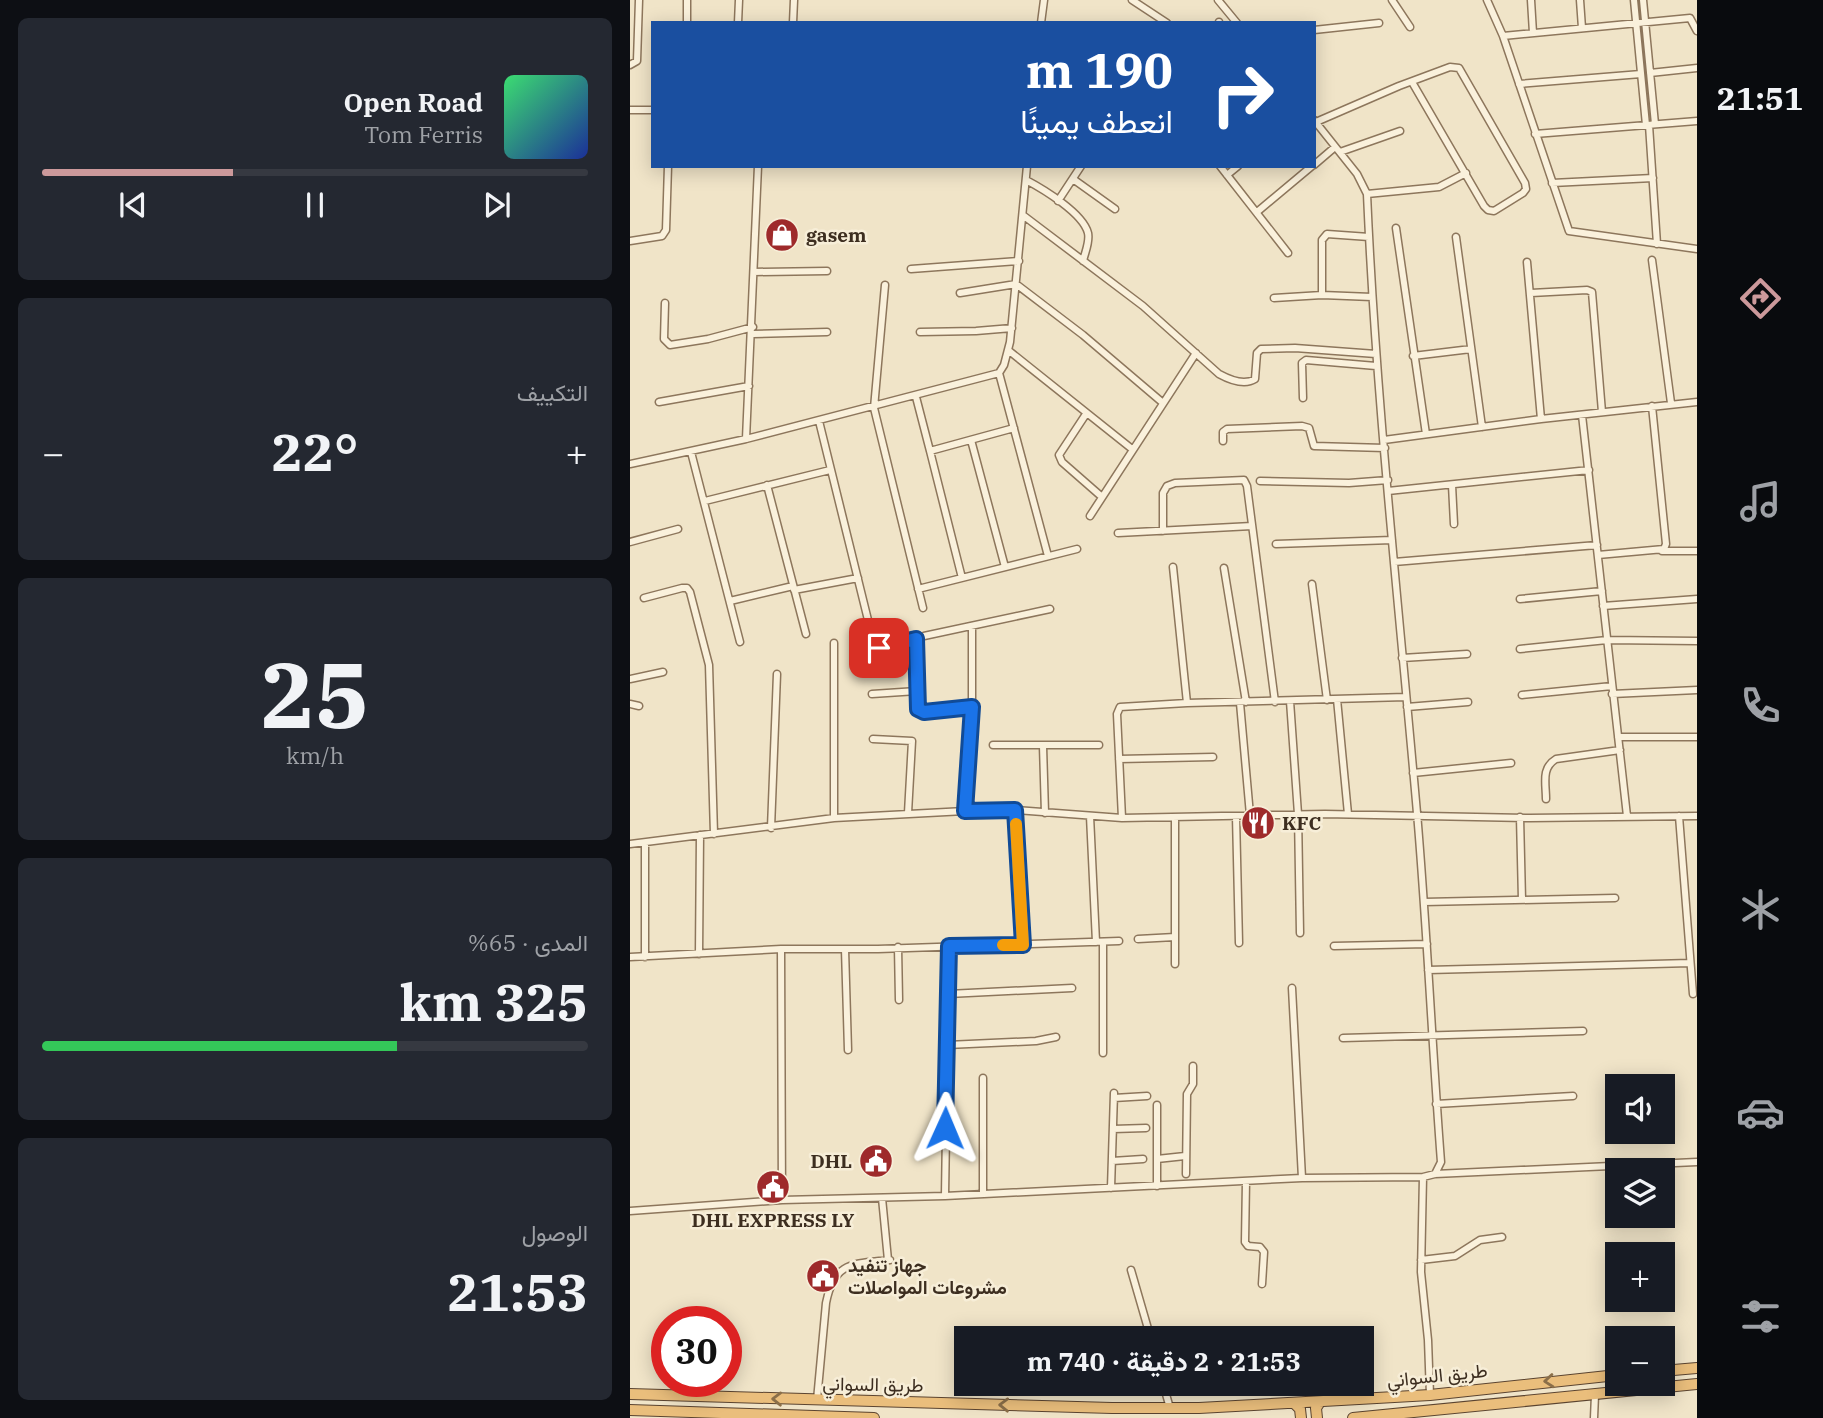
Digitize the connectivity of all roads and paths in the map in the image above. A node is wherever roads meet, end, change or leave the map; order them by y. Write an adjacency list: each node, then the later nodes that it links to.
1 (639, 0): 29 (street)
2 (687, 0): 14 (street)
3 (739, 0): 15 (street)
4 (794, 0): 16 (street)
5 (1044, 0): 17 (street)
6 (1132, 0): 18 (street)
7 (1218, 0): 19 (street)
8 (1392, 0): 23 (street)
9 (1486, 0): 28 (street)
10 (1531, 0): 27 (street)
11 (1580, 0): 24 (street)
12 (1634, 0): 22 (street)
13 (1643, 0): 20 (street)
14 (687, 21)
15 (738, 21)
16 (793, 21)
17 (1041, 21)
18 (1164, 21)
19 (1235, 21)
20 (1645, 22): 22 (street); 26 (street); 31 (street)
21 (1379, 23): 25 (street)
22 (1637, 23): 24 (street); 32 (street)
23 (1410, 27)
24 (1582, 29): 27 (street)
25 (1316, 30)
26 (1697, 31)
27 (1533, 33): 28 (street)
28 (1503, 36): 34 (street)
29 (630, 65)
30 (1697, 68): 31 (street)
31 (1650, 73): 40 (street)
32 (1641, 74): 34 (street); 40 (street)
33 (1412, 82): 37 (street); 52 (street); 52 (street)
34 (1519, 84): 42 (street)
35 (630, 110): 36 (street)
36 (651, 110)
37 (1316, 121)
38 (1697, 121): 40 (street)
39 (1316, 122): 43 (street)
40 (1650, 125): 42 (street); 54 (street)
41 (1400, 131): 43 (street)
42 (1535, 134): 57 (street)
43 (1337, 150): 44 (street); 58 (street)
44 (1316, 163)
45 (668, 168): 66 (street)
46 (758, 168): 76 (street)
47 (1027, 168): 56 (street)
48 (1080, 168): 55 (street)
49 (1221, 168): 53 (street)
50 (1236, 168): 53 (street)
51 (1309, 168): 61 (street)
52 (1466, 173): 58 (street)
53 (1227, 176): 61 (street)
54 (1653, 178): 57 (street); 67 (street)
55 (1073, 179): 59 (street); 60 (street)
56 (1026, 180): 59 (street); 62 (street)
57 (1552, 184): 67 (street)
58 (1367, 194): 64 (street)
59 (1058, 201): 72 (street)
60 (1115, 209)
61 (1257, 212): 69 (street)
62 (1024, 216): 71 (street); 72 (street)
63 (1396, 228): 93 (street)
64 (1368, 237): 81 (street); 82 (street)
65 (1456, 237): 89 (street)
66 (630, 241)
67 (1657, 244): 68 (street)
68 (1697, 249)
69 (1288, 253)
70 (1652, 260): 102 (street)
71 (1019, 261): 74 (street); 77 (street)
72 (1083, 261): 91 (street)
73 (1527, 262): 80 (street)
74 (911, 270)
75 (827, 271): 76 (street)
76 (754, 272): 86 (street)
77 (1016, 284): 79 (street); 85 (street); 101 (street)
78 (885, 285): 104 (street)
79 (960, 293)
80 (1531, 293): 105 (street); 108 (street)
81 (1322, 295): 82 (street); 83 (street)
82 (1372, 297): 92 (street)
83 (1274, 298)
84 (665, 303): 86 (street)
85 (1012, 328): 88 (street); 90 (street)
86 (753, 331): 87 (street); 96 (street)
87 (827, 332)
88 (920, 332)
89 (1471, 349): 93 (street); 110 (street)
90 (1008, 350): 95 (street); 106 (street)
91 (1196, 353): 92 (street); 101 (street)
92 (1376, 354): 94 (street)
93 (1413, 356): 112 (street)
94 (1376, 366): 98 (street); 116 (street)
95 (999, 373): 97 (street); 111 (street)
96 (749, 386): 99 (street); 113 (street)
97 (916, 397): 104 (street); 118 (street)
98 (1303, 398)
99 (659, 402)
100 (1697, 402): 102 (street)
101 (1163, 403): 117 (street)
102 (1671, 403): 103 (street)
103 (1652, 406): 105 (street); 141 (street)
104 (874, 408): 109 (street); 153 (street)
105 (1602, 412): 107 (street)
106 (1086, 414): 117 (street); 128 (street)
107 (1582, 415): 108 (street); 122 (street)
108 (1541, 419): 110 (street)
109 (818, 421): 113 (street); 121 (street)
110 (1482, 427): 112 (street)
111 (1013, 428): 114 (street); 144 (street)
112 (1426, 434): 116 (street)
113 (746, 439): 119 (street)
114 (971, 440): 118 (street); 146 (street)
115 (1223, 440): 116 (street)
116 (1384, 444): 123 (street)
117 (1132, 449): 128 (street)
118 (930, 451): 150 (street)
119 (691, 452): 120 (street); 129 (street)
120 (630, 464)
121 (830, 470): 125 (street); 149 (street)
122 (1589, 470): 126 (street); 139 (street)
123 (1388, 480): 124 (street); 127 (street)
124 (1260, 481)
125 (767, 485): 129 (street); 152 (street)
126 (1452, 485): 127 (street); 131 (street)
127 (1388, 491): 136 (street)
128 (1102, 497): 130 (street)
129 (705, 501): 158 (street)
130 (1090, 516)
131 (1454, 524)
132 (1252, 526): 134 (street); 134 (street); 187 (street)
133 (678, 529): 137 (street)
134 (1163, 531): 135 (street)
135 (1118, 533)
136 (1392, 540): 138 (street); 145 (street)
137 (630, 542)
138 (1276, 544)
139 (1597, 545): 143 (street); 145 (street)
140 (1077, 549): 144 (street)
141 (1660, 551): 142 (street); 143 (street)
142 (1697, 551)
143 (1598, 555): 154 (street)
144 (1048, 556): 146 (street)
145 (1394, 562): 173 (street)
146 (1005, 567): 150 (street)
147 (1173, 567): 189 (street)
148 (1224, 568): 186 (street)
149 (858, 578): 152 (street); 162 (street)
150 (962, 578): 153 (street)
151 (1312, 584): 184 (street)
152 (794, 588): 158 (street); 164 (street)
153 (918, 589): 160 (street)
154 (1602, 591): 156 (street); 159 (street)
155 (644, 598): 224 (street)
156 (1520, 599)
157 (1697, 599): 159 (street)
158 (730, 601): 168 (street)
159 (1603, 606): 166 (street)
160 (923, 608)
161 (1049, 610): 163 (street)
162 (869, 624)
163 (972, 626): 165 (street); 192 (street)
164 (806, 634)
165 (916, 639): 170 (street); 179 (street)
166 (1607, 640): 167 (street); 171 (street); 177 (street)
167 (1697, 641)
168 (740, 642)
169 (834, 643): 221 (street)
170 (868, 646)
171 (1520, 649)
172 (1467, 654): 173 (street)
173 (1402, 659): 182 (street)
174 (663, 671): 176 (street)
175 (777, 674): 223 (street)
176 (630, 678)
177 (1612, 690): 178 (street); 181 (street); 194 (street)
178 (1697, 690)
179 (917, 691): 180 (street); 192 (street)
180 (872, 694)
181 (1522, 695)
182 (1405, 696): 183 (street); 193 (street)
183 (1337, 699): 184 (street); 211 (street)
184 (1327, 700): 185 (street)
185 (1290, 701): 187 (street); 210 (street)
186 (1243, 702): 187 (street); 189 (street); 215 (street)
187 (1275, 702)
188 (1468, 702): 193 (street)
189 (1187, 703): 202 (street)
190 (630, 704): 191 (street)
191 (639, 706)
192 (972, 707): 207 (street)
193 (1406, 707): 204 (street)
194 (1618, 737): 195 (street); 200 (street)
195 (1697, 737)
196 (873, 739): 208 (street)
197 (993, 745): 199 (street)
198 (1099, 745): 199 (street)
199 (1043, 746): 209 (street)
200 (1620, 750): 205 (street); 216 (street)
201 (1213, 757): 202 (street)
202 (1119, 760): 222 (street)
203 (1511, 763): 204 (street)
204 (1413, 774): 212 (street)
205 (1546, 799)
206 (1015, 810): 207 (street); 209 (street); 238 (street)
207 (965, 811): 208 (street)
208 (908, 813): 221 (street)
209 (1045, 813): 213 (street)
210 (1298, 814): 211 (street); 215 (street); 231 (street)
211 (1348, 814): 212 (street)
212 (1417, 814): 220 (street); 230 (street)
213 (1090, 816): 222 (street); 235 (street)
214 (1236, 816): 215 (street); 219 (street); 236 (street)
215 (1250, 816)
216 (1627, 816): 217 (street); 220 (street)
217 (1679, 816): 218 (street); 247 (street)
218 (1697, 816)
219 (1175, 817): 222 (street); 232 (street)
220 (1520, 817): 229 (street)
221 (834, 818): 223 (street)
222 (1122, 818)
223 (771, 828): 224 (street)
224 (714, 834): 225 (street)
225 (700, 835): 226 (street); 244 (street)
226 (645, 843): 227 (street); 246 (street)
227 (630, 844)
228 (1615, 898): 229 (street)
229 (1522, 900): 230 (street)
230 (1424, 902): 237 (street)
231 (1300, 933)
232 (1175, 937): 233 (street); 248 (street)
233 (1138, 939)
234 (1119, 941): 235 (street)
235 (1099, 942): 238 (street); 261 (street)
236 (1240, 943)
237 (1426, 944): 240 (street); 249 (street)
238 (1023, 945): 239 (street)
239 (949, 946): 241 (street); 252 (street)
240 (1334, 946)
241 (898, 947): 243 (street); 254 (street)
242 (781, 949): 243 (street); 244 (street); 285 (street)
243 (845, 949): 260 (street)
244 (699, 954): 246 (street)
245 (630, 957): 246 (street)
246 (645, 957)
247 (1690, 963): 249 (street); 253 (street)
248 (1175, 964)
249 (1429, 970): 256 (street)
250 (1072, 988): 252 (street)
251 (1292, 988): 278 (street)
252 (948, 994): 259 (street)
253 (1693, 994)
254 (898, 1000)
255 (1583, 1031): 256 (street)
256 (1431, 1035): 258 (street); 266 (street)
257 (1056, 1037): 259 (street)
258 (1343, 1038)
259 (947, 1045): 283 (street)
260 (848, 1050)
261 (1103, 1053)
262 (1193, 1066): 270 (street)
263 (983, 1077): 282 (street)
264 (1147, 1096): 269 (street)
265 (1573, 1097): 266 (street)
266 (1436, 1104): 276 (street)
267 (1157, 1105): 271 (street)
268 (1146, 1128): 269 (street)
269 (1113, 1129): 273 (street)
270 (1185, 1156): 271 (street); 275 (street)
271 (1157, 1158): 280 (street)
272 (1143, 1160): 273 (street)
273 (1112, 1161): 281 (street)
274 (1697, 1162): 276 (street)
275 (1186, 1174)
276 (1435, 1174): 277 (street)
277 (1423, 1177): 278 (street); 288 (street)
278 (1302, 1178): 279 (street)
279 (1246, 1181): 280 (street); 290 (street)
280 (1157, 1186): 281 (street)
281 (1111, 1188): 282 (street)
282 (983, 1194): 283 (street)
283 (945, 1196): 284 (street)
284 (882, 1198): 285 (street); 300 (street)
285 (782, 1199): 286 (street)
286 (630, 1210)
287 (1502, 1237): 288 (street)
288 (1421, 1260): 297 (street)
289 (1131, 1270): 291 (street)
290 (1262, 1284)
291 (1147, 1326)
292 (1697, 1368): 293 (highway)
293 (1675, 1370)
294 (1605, 1376): 297 (highway, طريق السواني, one-way to 297)
295 (1697, 1384): 298 (highway, طريق السواني)
296 (630, 1394): 300 (highway, طريق السواني, one-way to 296)
297 (1430, 1395): 301 (highway, طريق السواني)
298 (1595, 1395): 305 (highway, طريق السواني); 311 (street)
299 (1166, 1396): 303 (street)
300 (817, 1400): 303 (highway, طريق السواني, one-way to 300)
301 (1320, 1402): 302 (highway, طريق السواني); 309 (highway)
302 (1295, 1404): 303 (highway, طريق السواني); 308 (highway)
303 (1170, 1408)
304 (630, 1410): 307 (highway, طريق السواني)
305 (1441, 1414): 306 (highway, طريق السواني)
306 (1399, 1416): 310 (highway, طريق السواني)
307 (874, 1418)
308 (1301, 1418)
309 (1317, 1418)
310 (1353, 1418)
311 (1594, 1418)

